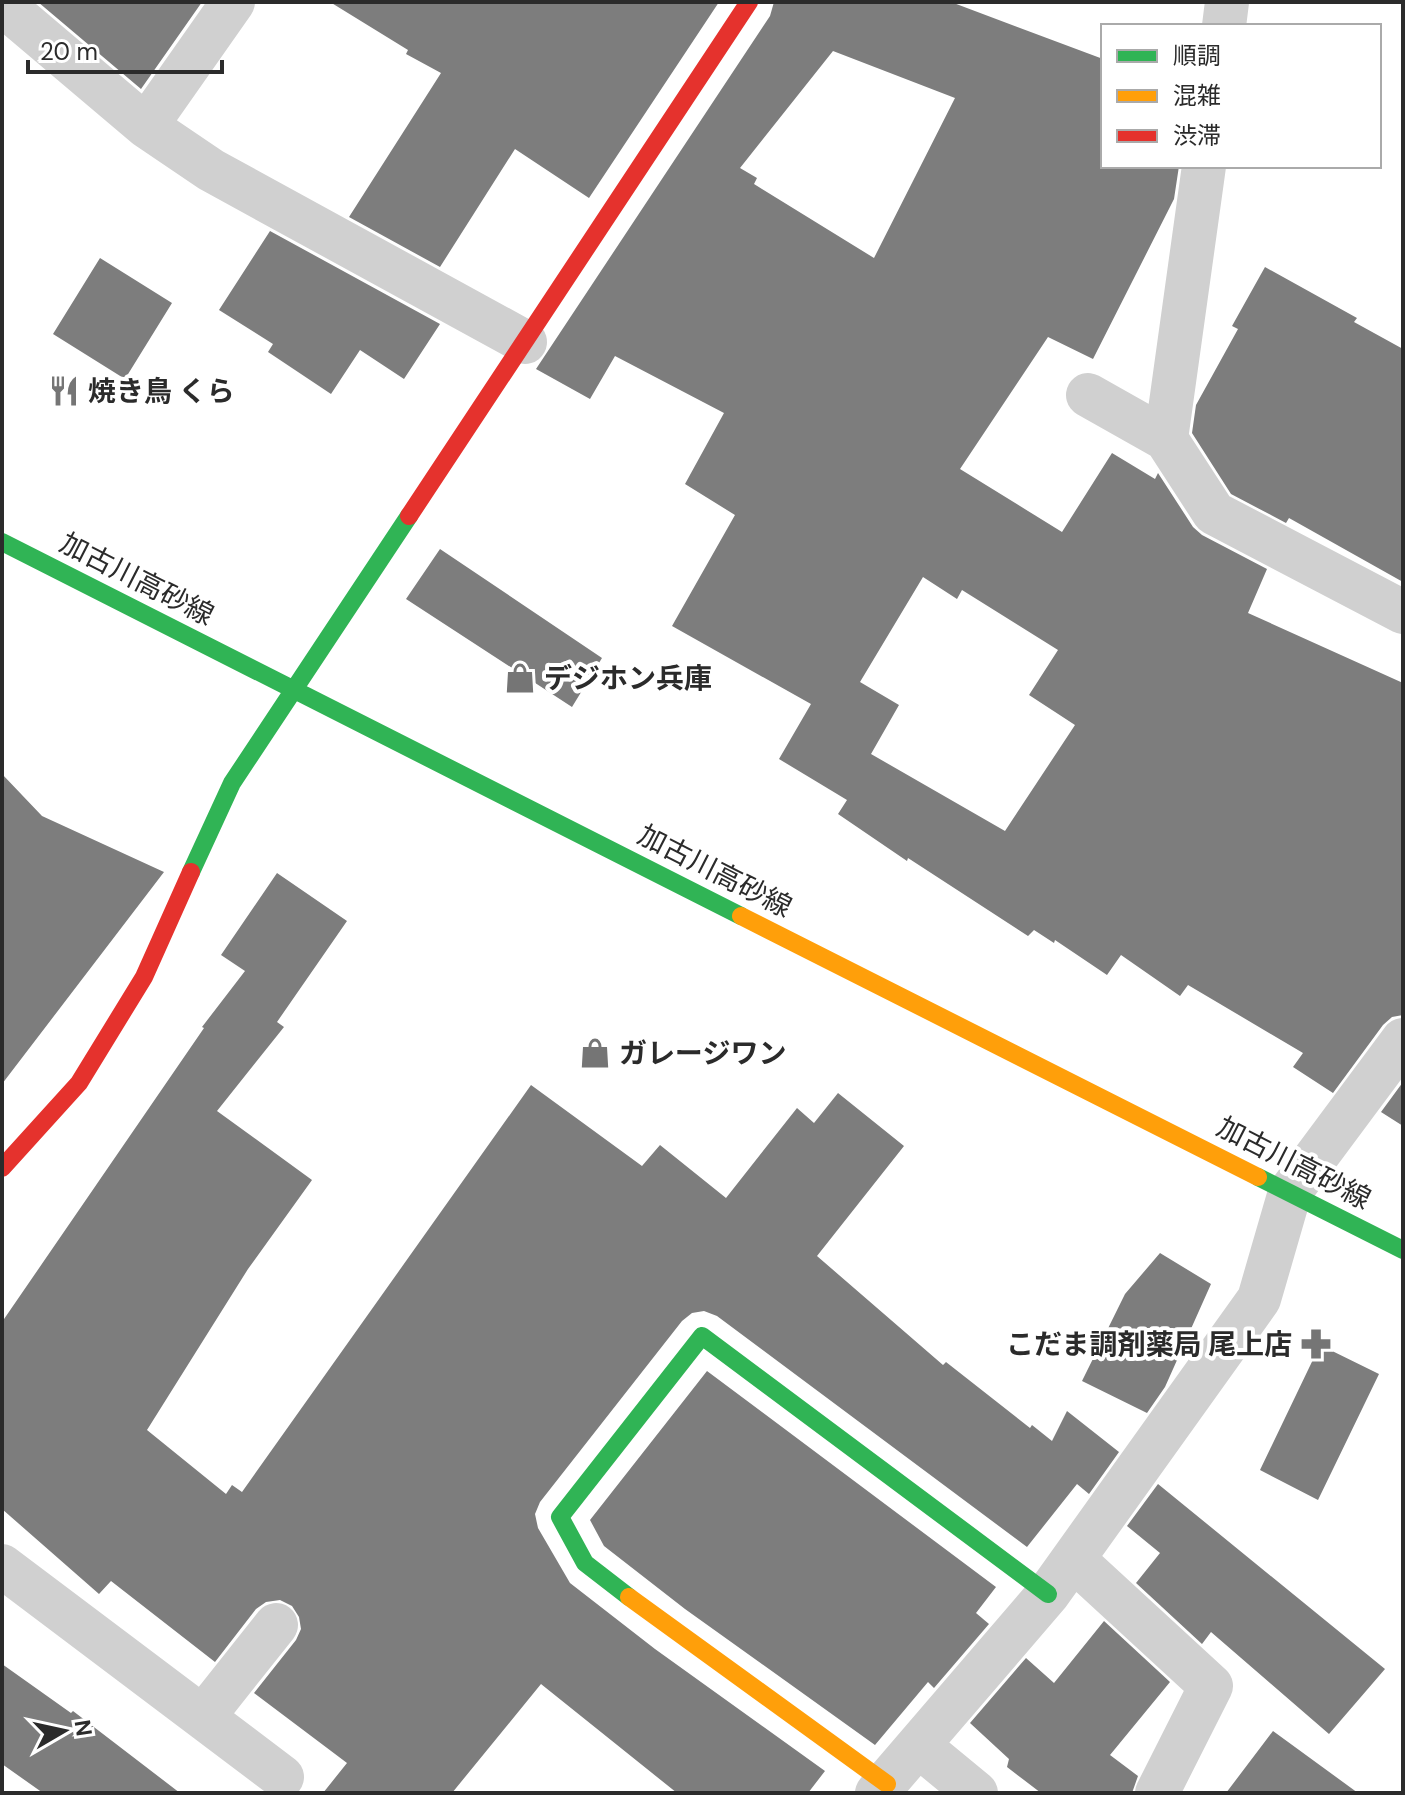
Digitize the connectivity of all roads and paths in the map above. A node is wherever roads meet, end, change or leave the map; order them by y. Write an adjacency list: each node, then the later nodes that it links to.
1 (233, 2): 6 (street)
2 (749, 2): 8 (street)
3 (1227, 2): 5 (street)
4 (2, 4): 6 (street)
5 (1224, 24)
6 (146, 126): 8 (street)
7 (1204, 168): 10 (street)
8 (525, 342): 13 (street)
9 (1088, 395): 10 (street)
10 (1166, 439): 12 (street)
11 (2, 542): 13 (street, 加古川高砂線)
12 (1403, 612)
13 (294, 691): 15 (street); 16 (street, 加古川高砂線)
14 (1403, 1040): 16 (street)
15 (2, 1168)
16 (1290, 1192): 17 (street, 加古川高砂線); 18 (street)
17 (1403, 1250)
18 (1073, 1559): 20 (street); 27 (street)
19 (2, 1566): 22 (street)
20 (1048, 1594): 23 (street); 25 (street)
21 (276, 1625): 22 (street)
22 (203, 1717): 24 (street)
23 (919, 1746): 25 (street); 26 (street)
24 (282, 1777)
25 (882, 1788)
26 (976, 1793)
27 (1157, 1793)

